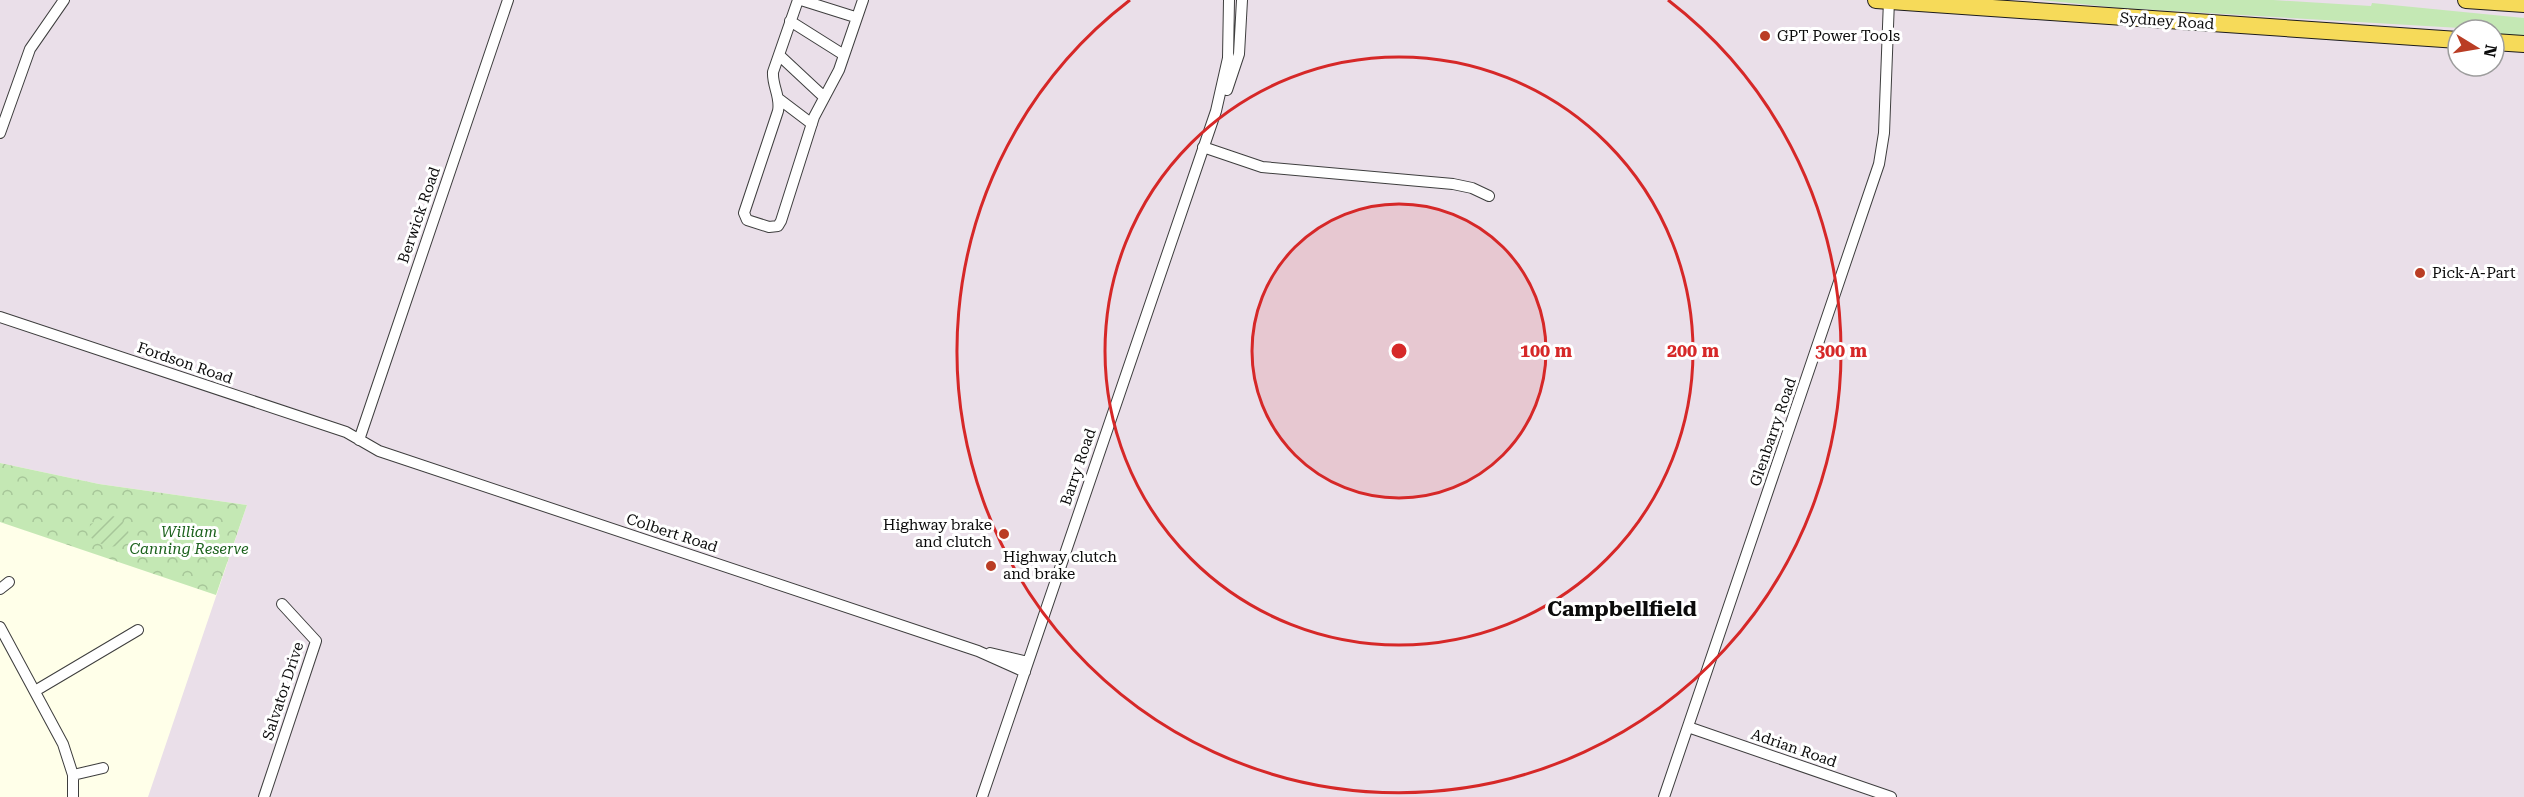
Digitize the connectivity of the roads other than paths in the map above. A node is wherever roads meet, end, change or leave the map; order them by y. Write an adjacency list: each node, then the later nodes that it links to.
1 (64, 0): 21 (street)
2 (508, 0): 25 (street, Berwick Road)
3 (800, 0): 10 (street); 11 (street)
4 (863, 0): 10 (street)
5 (1229, 0): 19 (street, Barry Road)
6 (1242, 0): 19 (street, Barry Road)
7 (1885, 0): 12 (highway, Sydney Road); 31 (street, Glenbarry Road)
8 (2466, 0): 9 (highway)
9 (2524, 4)
10 (855, 17): 15 (street)
11 (790, 21): 15 (street); 16 (street)
12 (2446, 39)
13 (2506, 43): 14 (highway)
14 (2524, 44)
15 (844, 55): 17 (street)
16 (778, 56): 17 (street); 18 (street)
17 (824, 97): 20 (street)
18 (779, 99): 20 (street); 20 (street)
19 (1216, 111): 22 (street, Barry Road)
20 (812, 124)
21 (0, 134)
22 (1203, 147): 23 (street); 29 (street, Barry Road)
23 (1489, 196)
24 (0, 317): 25 (street, Fordson Road)
25 (359, 440): 29 (street, Colbert Road)
26 (282, 604): 35 (street, Salvator Drive)
27 (0, 627): 30 (street)
28 (138, 630): 30 (street)
29 (1027, 667): 36 (street, Barry Road)
30 (35, 691): 33 (street)
31 (1688, 727): 37 (street, Glenbarry Road); 38 (street, Adrian Road)
32 (103, 768): 33 (street)
33 (72, 775): 34 (street)
34 (73, 797)
35 (264, 797)
36 (982, 797)
37 (1664, 797)
38 (1891, 797)

